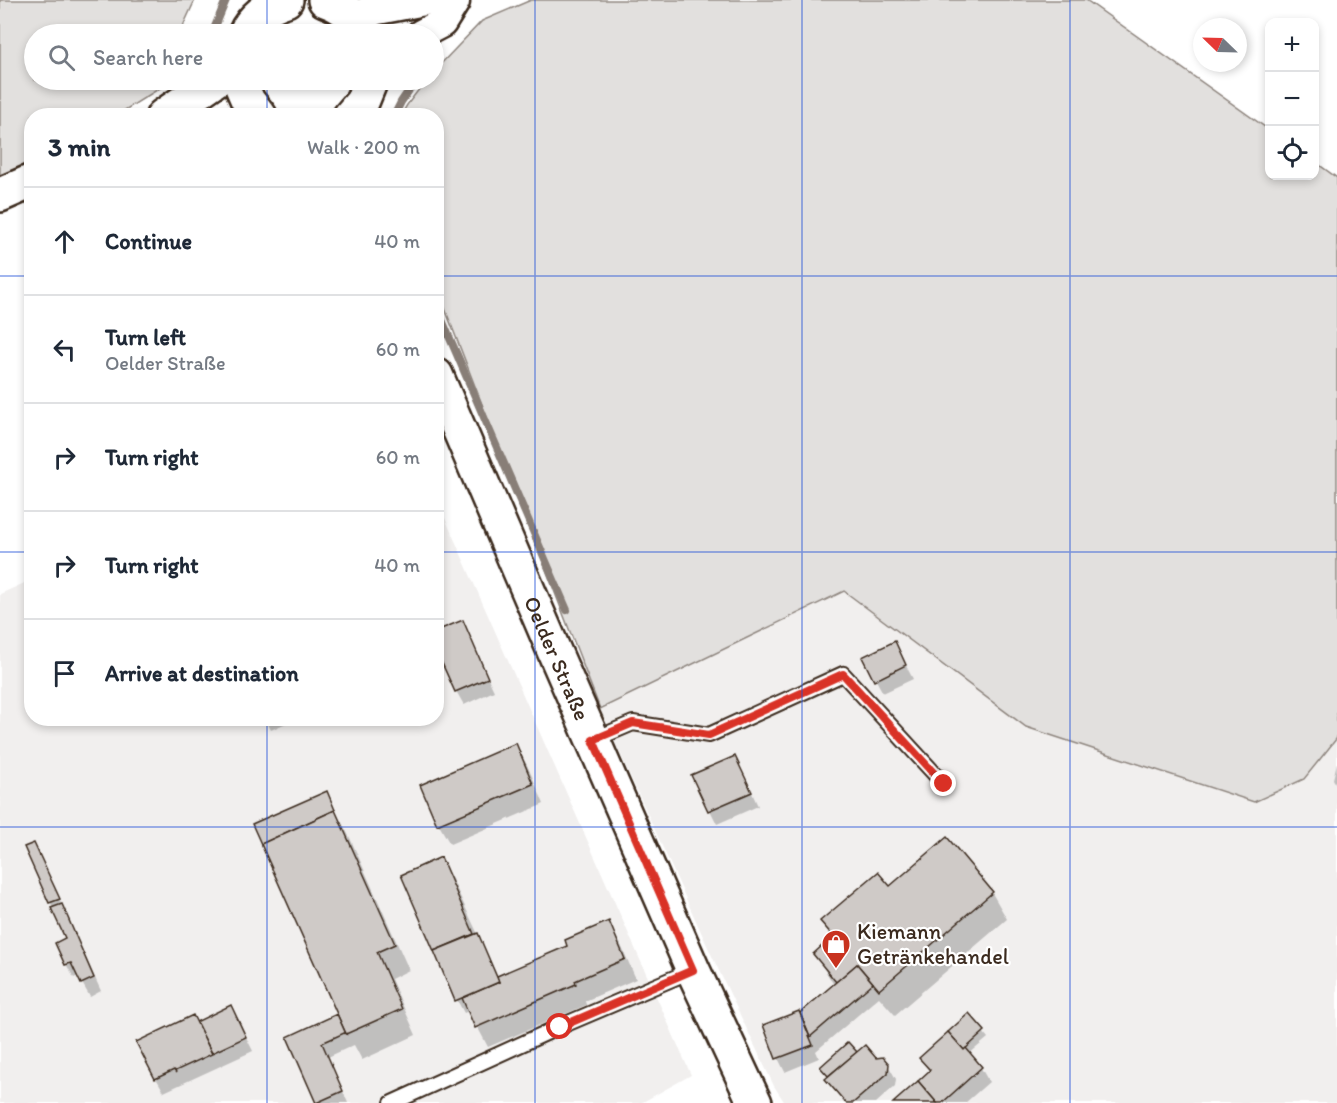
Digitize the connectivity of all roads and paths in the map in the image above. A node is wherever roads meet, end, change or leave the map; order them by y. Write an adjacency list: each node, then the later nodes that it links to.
1 (286, 0): 5 (street)
2 (430, 0): 4 (street)
3 (438, 0): 6 (street)
4 (347, 17)
5 (246, 21)
6 (440, 24)
7 (201, 90): 9 (street)
8 (243, 90): 10 (street)
9 (175, 108)
10 (254, 108)
11 (24, 184): 12 (street)
12 (0, 195)
13 (445, 417): 14 (street, Oelder Straße)
14 (593, 740): 15 (lane); 16 (street, Oelder Straße)
15 (944, 784)
16 (693, 970): 17 (lane); 18 (street, Oelder Straße)
17 (392, 1103)
18 (755, 1103)

